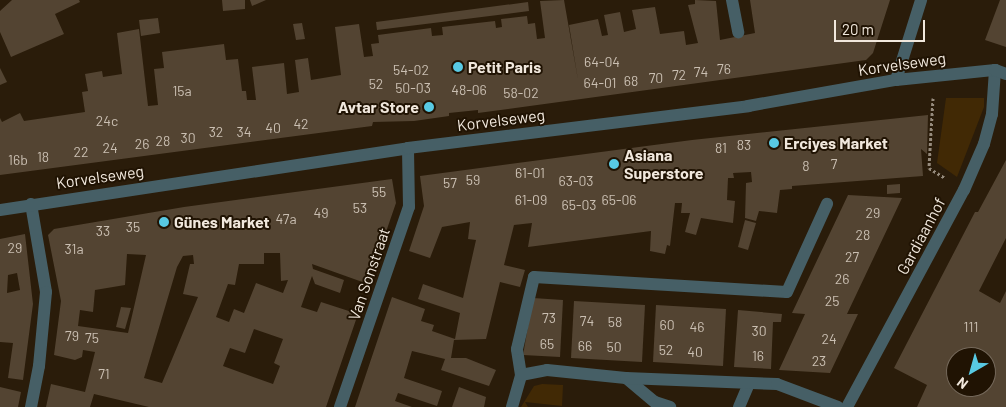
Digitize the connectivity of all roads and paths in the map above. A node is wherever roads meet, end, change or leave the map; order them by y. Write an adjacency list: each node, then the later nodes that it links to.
1 (732, 0): 3 (street)
2 (921, 0): 6 (street)
3 (738, 32)
4 (1001, 72): 5 (street, Korvelseweg); 8 (street, Gardiaanhof)
5 (935, 75): 6 (street, Korvelseweg); 8 (path)
6 (896, 80): 7 (street, Korvelseweg)
7 (408, 148): 9 (street, Korvelseweg); 16 (street, Van Sonstraat)
8 (964, 190): 21 (street, Gardiaanhof)
9 (31, 204): 11 (street, Korvelseweg); 15 (street)
10 (827, 204): 12 (street)
11 (0, 210)
12 (521, 375): 13 (street); 17 (street)
13 (626, 378): 14 (street); 18 (street)
14 (749, 382): 19 (street); 20 (street)
15 (31, 407)
16 (340, 407)
17 (512, 407)
18 (670, 407)
19 (739, 407)
20 (838, 407)
21 (847, 407)

